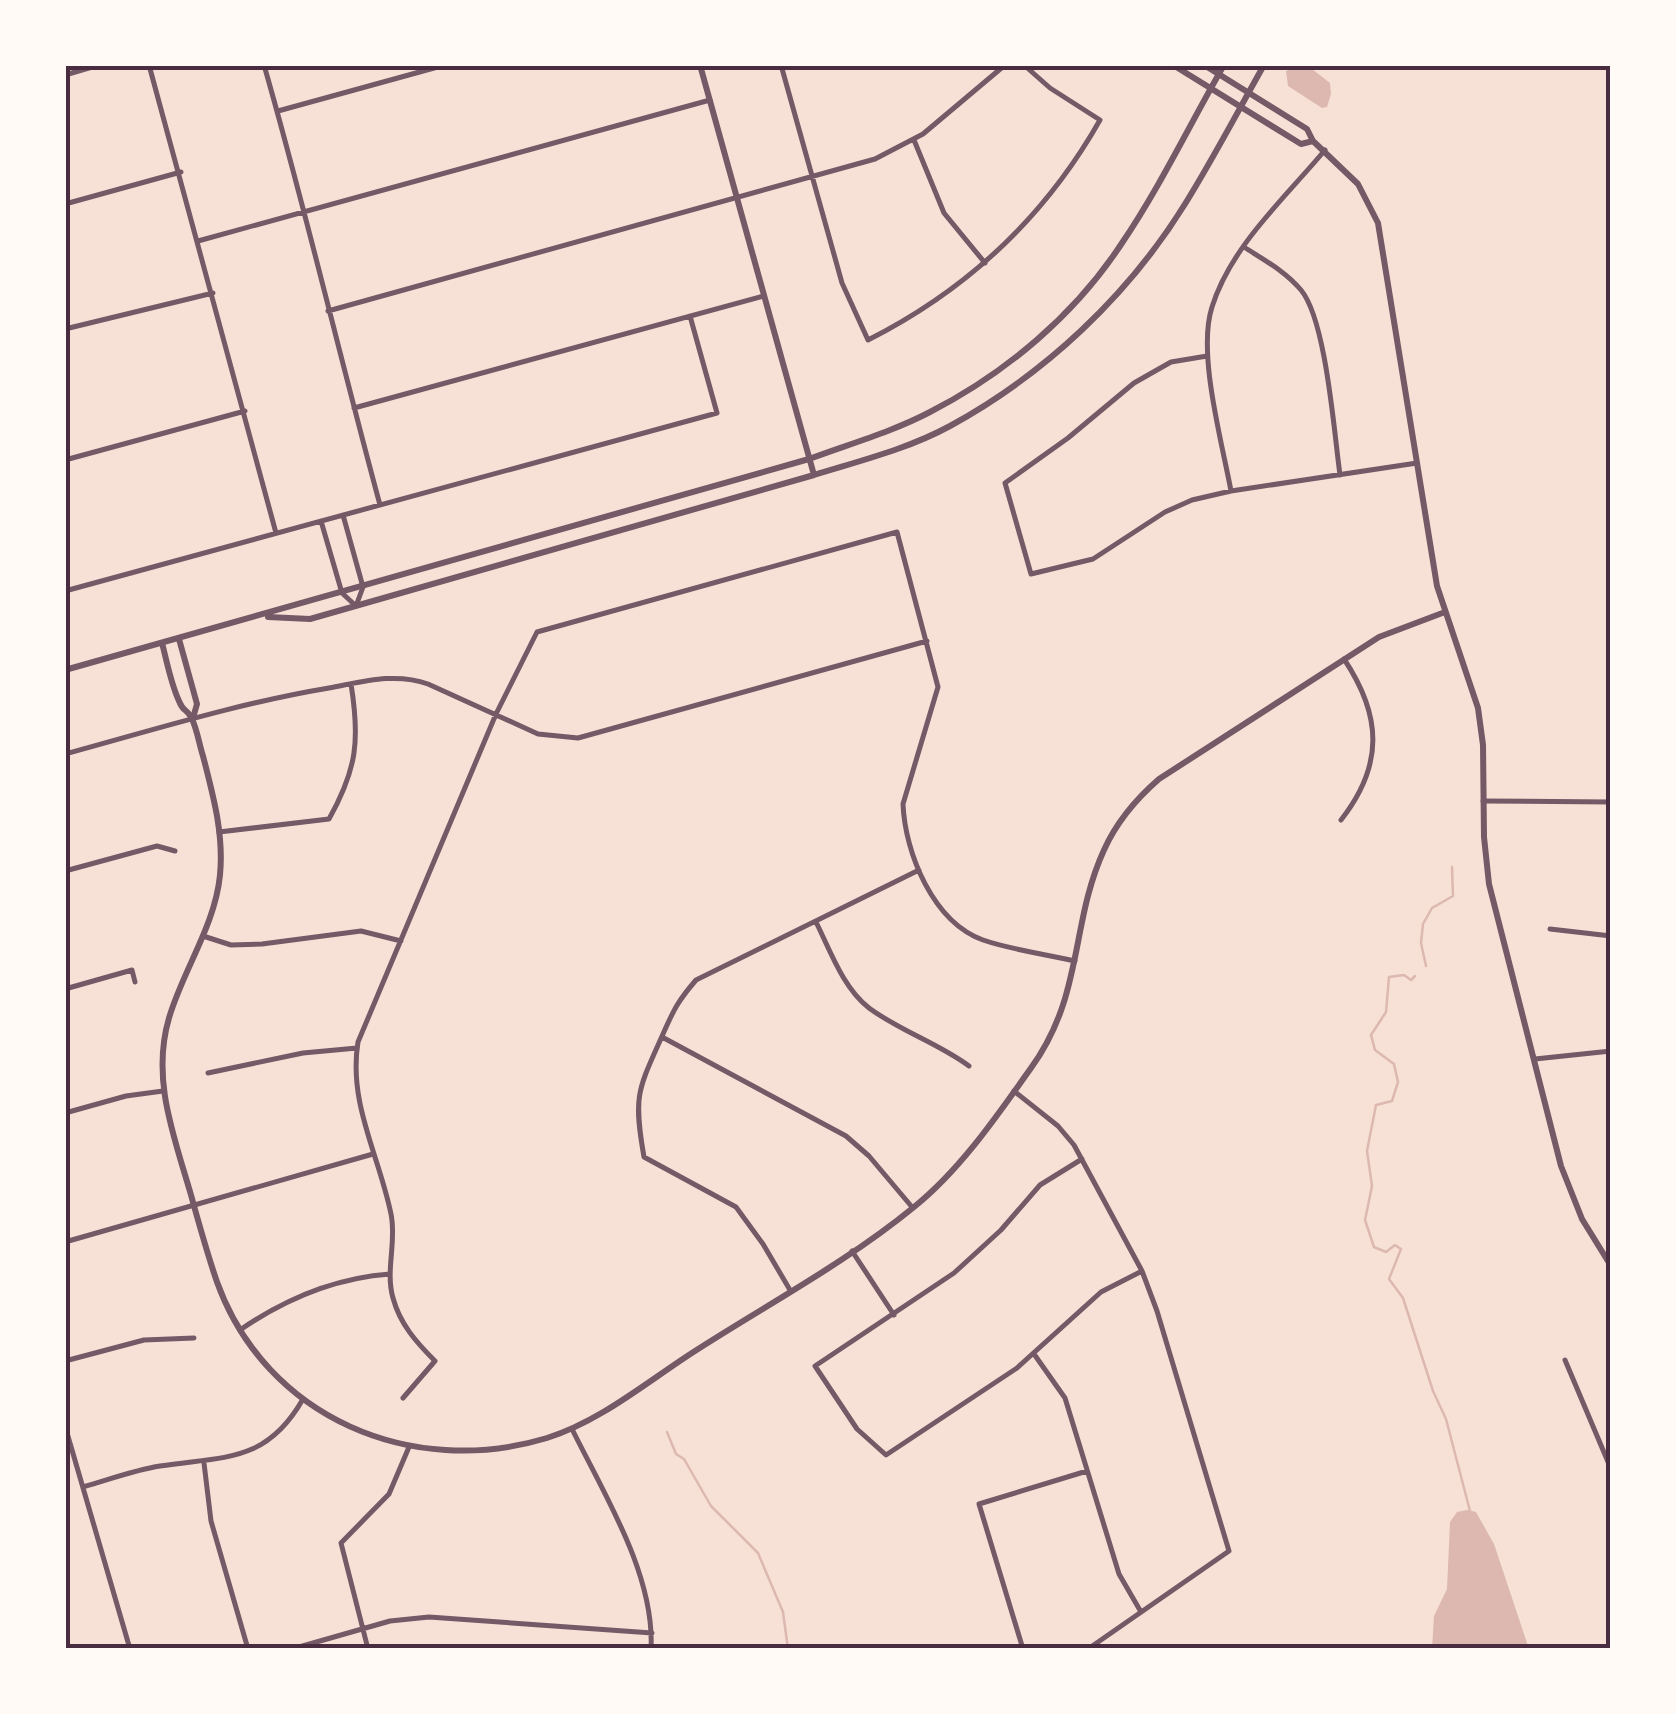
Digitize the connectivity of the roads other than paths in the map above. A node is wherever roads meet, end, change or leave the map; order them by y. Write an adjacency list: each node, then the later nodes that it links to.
1 (99, 65): 14 (street)
2 (149, 65): 23 (street)
3 (264, 65): 19 (street)
4 (445, 65): 19 (street)
5 (700, 65): 17 (street)
6 (781, 65): 24 (street)
7 (1004, 65): 20 (street)
8 (1024, 65): 30 (street)
9 (1173, 65): 15 (street)
10 (1204, 65): 13 (street)
11 (1224, 65): 13 (street)
12 (1264, 65): 16 (street)
13 (1218, 74): 15 (street); 16 (street)
14 (65, 75)
15 (1211, 88): 18 (street); 39 (street)
16 (1248, 92): 18 (street); 21 (street)
17 (710, 100): 25 (street); 27 (street)
18 (1240, 106): 21 (street); 43 (street)
19 (278, 111): 27 (street)
20 (914, 140): 24 (street); 30 (street)
21 (1313, 141): 22 (street)
22 (1325, 150): 29 (street); 41 (street)
23 (180, 172): 26 (street); 28 (street)
24 (812, 177): 25 (street); 30 (street)
25 (737, 197): 32 (street); 33 (street)
26 (65, 204)
27 (306, 210): 28 (street); 33 (street)
28 (198, 240): 31 (street)
29 (1244, 247): 36 (street); 42 (street)
30 (985, 263)
31 (212, 293): 35 (street); 38 (street)
32 (764, 296): 34 (street); 39 (street)
33 (328, 311): 37 (street)
34 (690, 316): 37 (street); 45 (street)
35 (65, 330)
36 (1208, 356): 44 (street); 44 (street)
37 (354, 408): 45 (street)
38 (245, 411): 40 (street); 48 (street)
39 (809, 459): 43 (street); 49 (street)
40 (65, 460)
41 (1417, 463): 42 (street); 53 (street)
42 (1340, 474): 44 (street)
43 (814, 475): 52 (street)
44 (1230, 491)
45 (380, 505): 46 (street)
46 (343, 515): 47 (street); 49 (street)
47 (321, 521): 48 (street); 51 (street)
48 (276, 533): 50 (street)
49 (363, 588): 51 (street); 52 (street)
50 (65, 591)
51 (342, 594): 52 (street); 54 (street)
52 (356, 606): 54 (street)
53 (1445, 612): 58 (street); 64 (street)
54 (262, 616): 55 (street)
55 (179, 639): 57 (street); 62 (street)
56 (926, 641): 61 (street); 61 (street); 69 (street)
57 (162, 643): 59 (street); 62 (street)
58 (1343, 658): 66 (street); 76 (street)
59 (65, 670)
60 (351, 684): 61 (street); 62 (street); 67 (street)
61 (496, 714): 75 (street)
62 (193, 719): 63 (street); 67 (street)
63 (65, 754)
64 (1483, 801): 65 (street); 82 (street)
65 (1611, 802)
66 (1341, 820)
67 (219, 832): 73 (street)
68 (175, 851): 70 (street)
69 (919, 870): 71 (street); 76 (street)
70 (65, 871)
71 (816, 922): 79 (street); 83 (street)
72 (1550, 929): 74 (street)
73 (202, 936): 75 (street); 85 (street)
74 (1611, 936)
75 (401, 941): 80 (street)
76 (1076, 961): 86 (street)
77 (136, 982): 78 (street)
78 (65, 989)
79 (662, 1037): 91 (street); 97 (street)
80 (357, 1048): 84 (street); 88 (street)
81 (1611, 1051): 82 (street)
82 (1535, 1059): 94 (street)
83 (970, 1066)
84 (208, 1073)
85 (163, 1090): 87 (street); 90 (street)
86 (1014, 1091): 89 (street); 91 (street)
87 (65, 1113)
88 (373, 1154): 90 (street); 96 (street)
89 (1082, 1159): 95 (street); 98 (street)
90 (194, 1206): 92 (street); 99 (street)
91 (913, 1208): 93 (street)
92 (65, 1242)
93 (852, 1251): 97 (street); 98 (street)
94 (1611, 1266)
95 (1142, 1271): 101 (street); 113 (street)
96 (390, 1274): 99 (street); 104 (street)
97 (790, 1290): 107 (street)
98 (894, 1315): 101 (street)
99 (240, 1330): 105 (street)
100 (194, 1338): 103 (street)
101 (1034, 1354): 111 (street)
102 (1565, 1360): 110 (street)
103 (65, 1361)
104 (403, 1398)
105 (303, 1399): 108 (street); 109 (street)
106 (65, 1426): 112 (street)
107 (572, 1428): 108 (street); 115 (street)
108 (409, 1447): 114 (street)
109 (204, 1462): 112 (street); 117 (street)
110 (1611, 1469)
111 (1087, 1471): 113 (street); 121 (street)
112 (83, 1487): 116 (street)
113 (1141, 1612): 122 (street)
114 (362, 1628): 115 (street); 118 (street); 119 (street)
115 (652, 1633): 120 (street)
116 (130, 1649)
117 (248, 1649)
118 (292, 1649)
119 (368, 1649)
120 (651, 1649)
121 (1023, 1649)
122 (1088, 1649)

